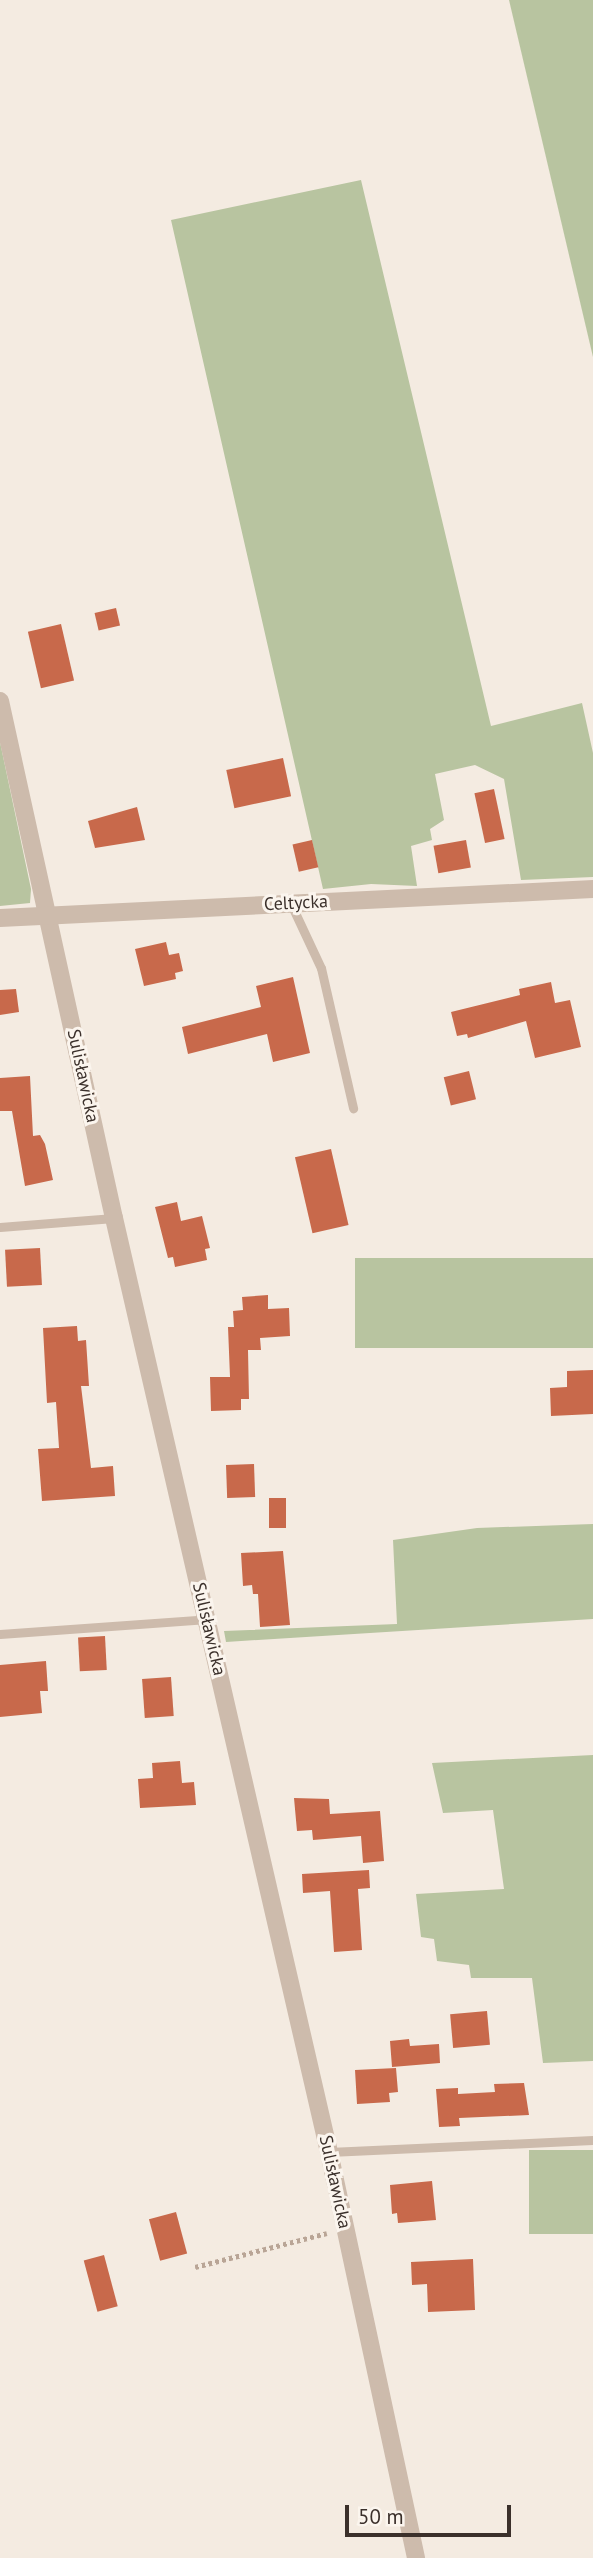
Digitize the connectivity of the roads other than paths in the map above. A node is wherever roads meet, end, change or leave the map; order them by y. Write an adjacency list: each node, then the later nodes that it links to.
1 (0, 701): 4 (street, Sulisławicka)
2 (593, 889): 3 (street, Celtycka)
3 (290, 903): 4 (street, Celtycka); 6 (lane)
4 (46, 914): 5 (street, Celtycka); 7 (street, Sulisławicka)
5 (0, 918)
6 (353, 1108)
7 (114, 1218): 8 (lane); 9 (street, Sulisławicka)
8 (0, 1227)
9 (207, 1619): 10 (lane); 12 (street, Sulisławicka)
10 (0, 1634)
11 (593, 2140): 12 (lane)
12 (329, 2152): 13 (street, Sulisławicka)
13 (416, 2558)

